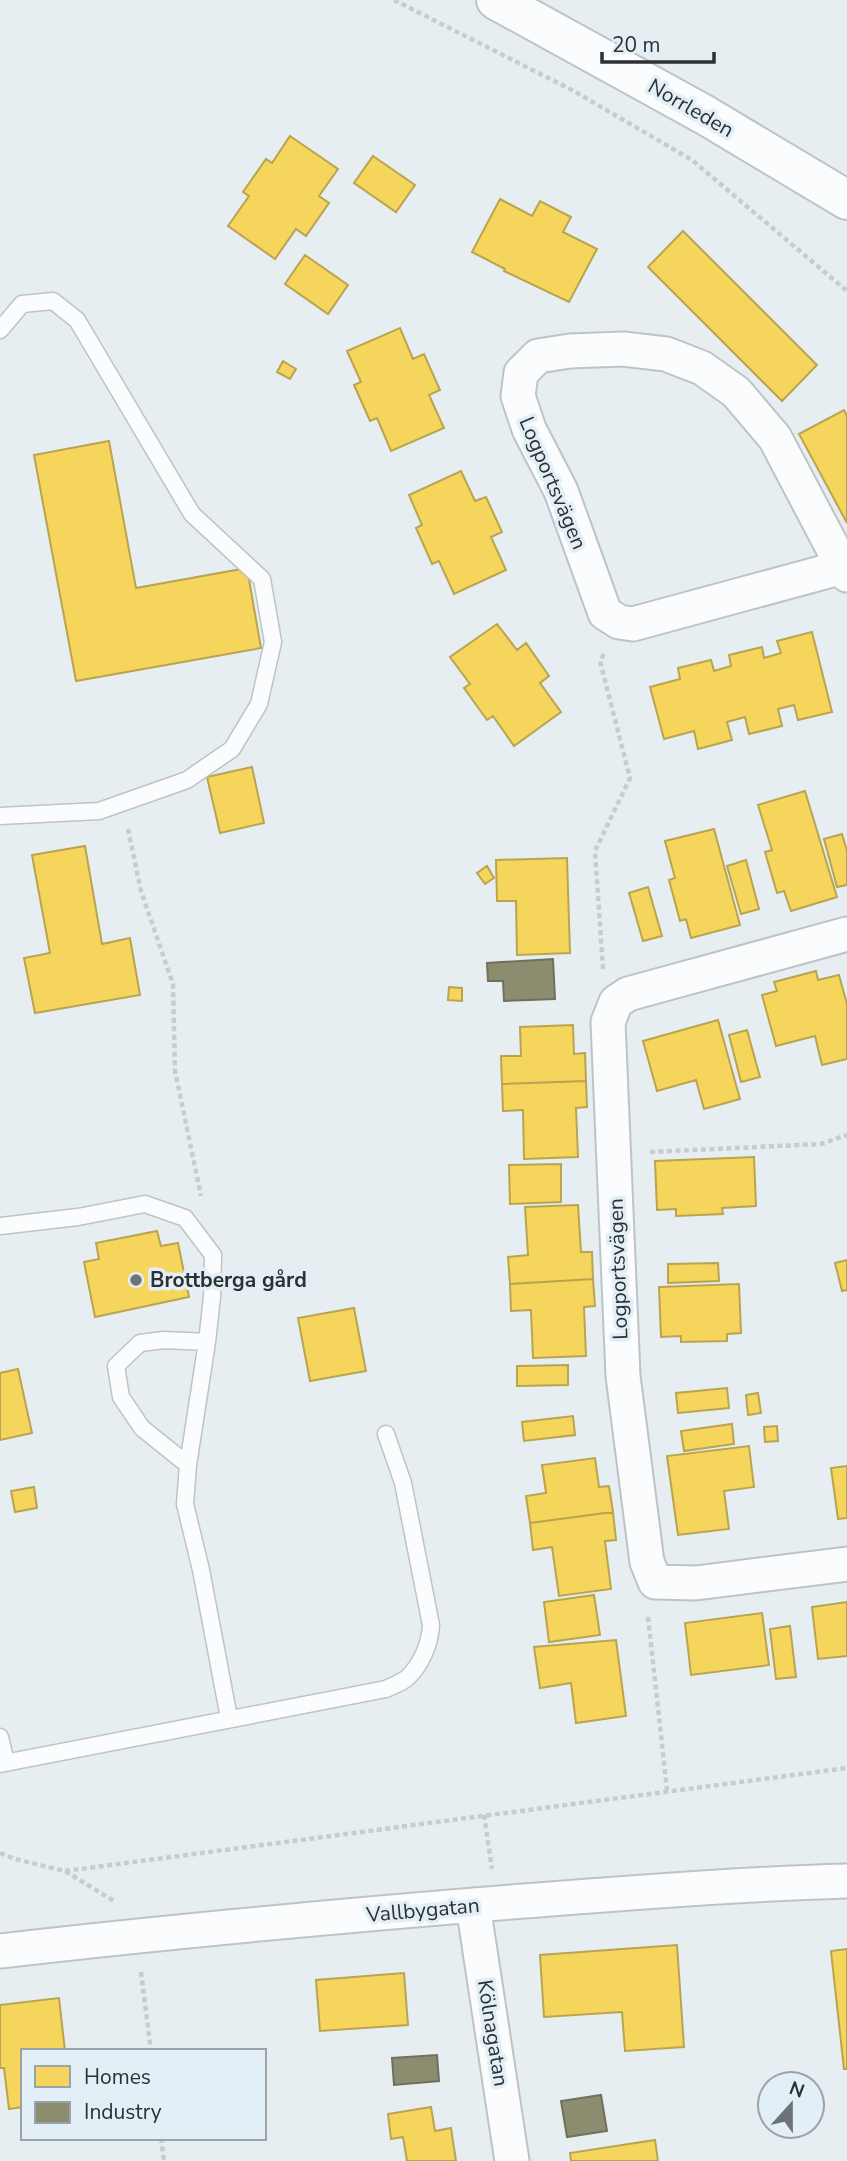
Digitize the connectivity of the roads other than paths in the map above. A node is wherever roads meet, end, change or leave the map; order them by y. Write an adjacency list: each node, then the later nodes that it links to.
1 (496, 0): 2 (main road, Norrleden)
2 (847, 200)
3 (0, 330): 5 (lane)
4 (845, 571): 4 (street, Logportsvägen)
5 (0, 816)
6 (847, 934): 11 (street, Logportsvägen)
7 (0, 1227): 8 (lane)
8 (207, 1342): 10 (lane); 10 (lane)
9 (386, 1434): 12 (lane)
10 (188, 1465): 12 (lane)
11 (847, 1564)
12 (229, 1718): 14 (lane)
13 (0, 1737): 14 (lane)
14 (3, 1763)
15 (847, 1881): 16 (street, Vallbygatan)
16 (486, 1904): 17 (street, Vallbygatan); 18 (street, Kölnagatan)
17 (0, 1951)
18 (512, 2161)

